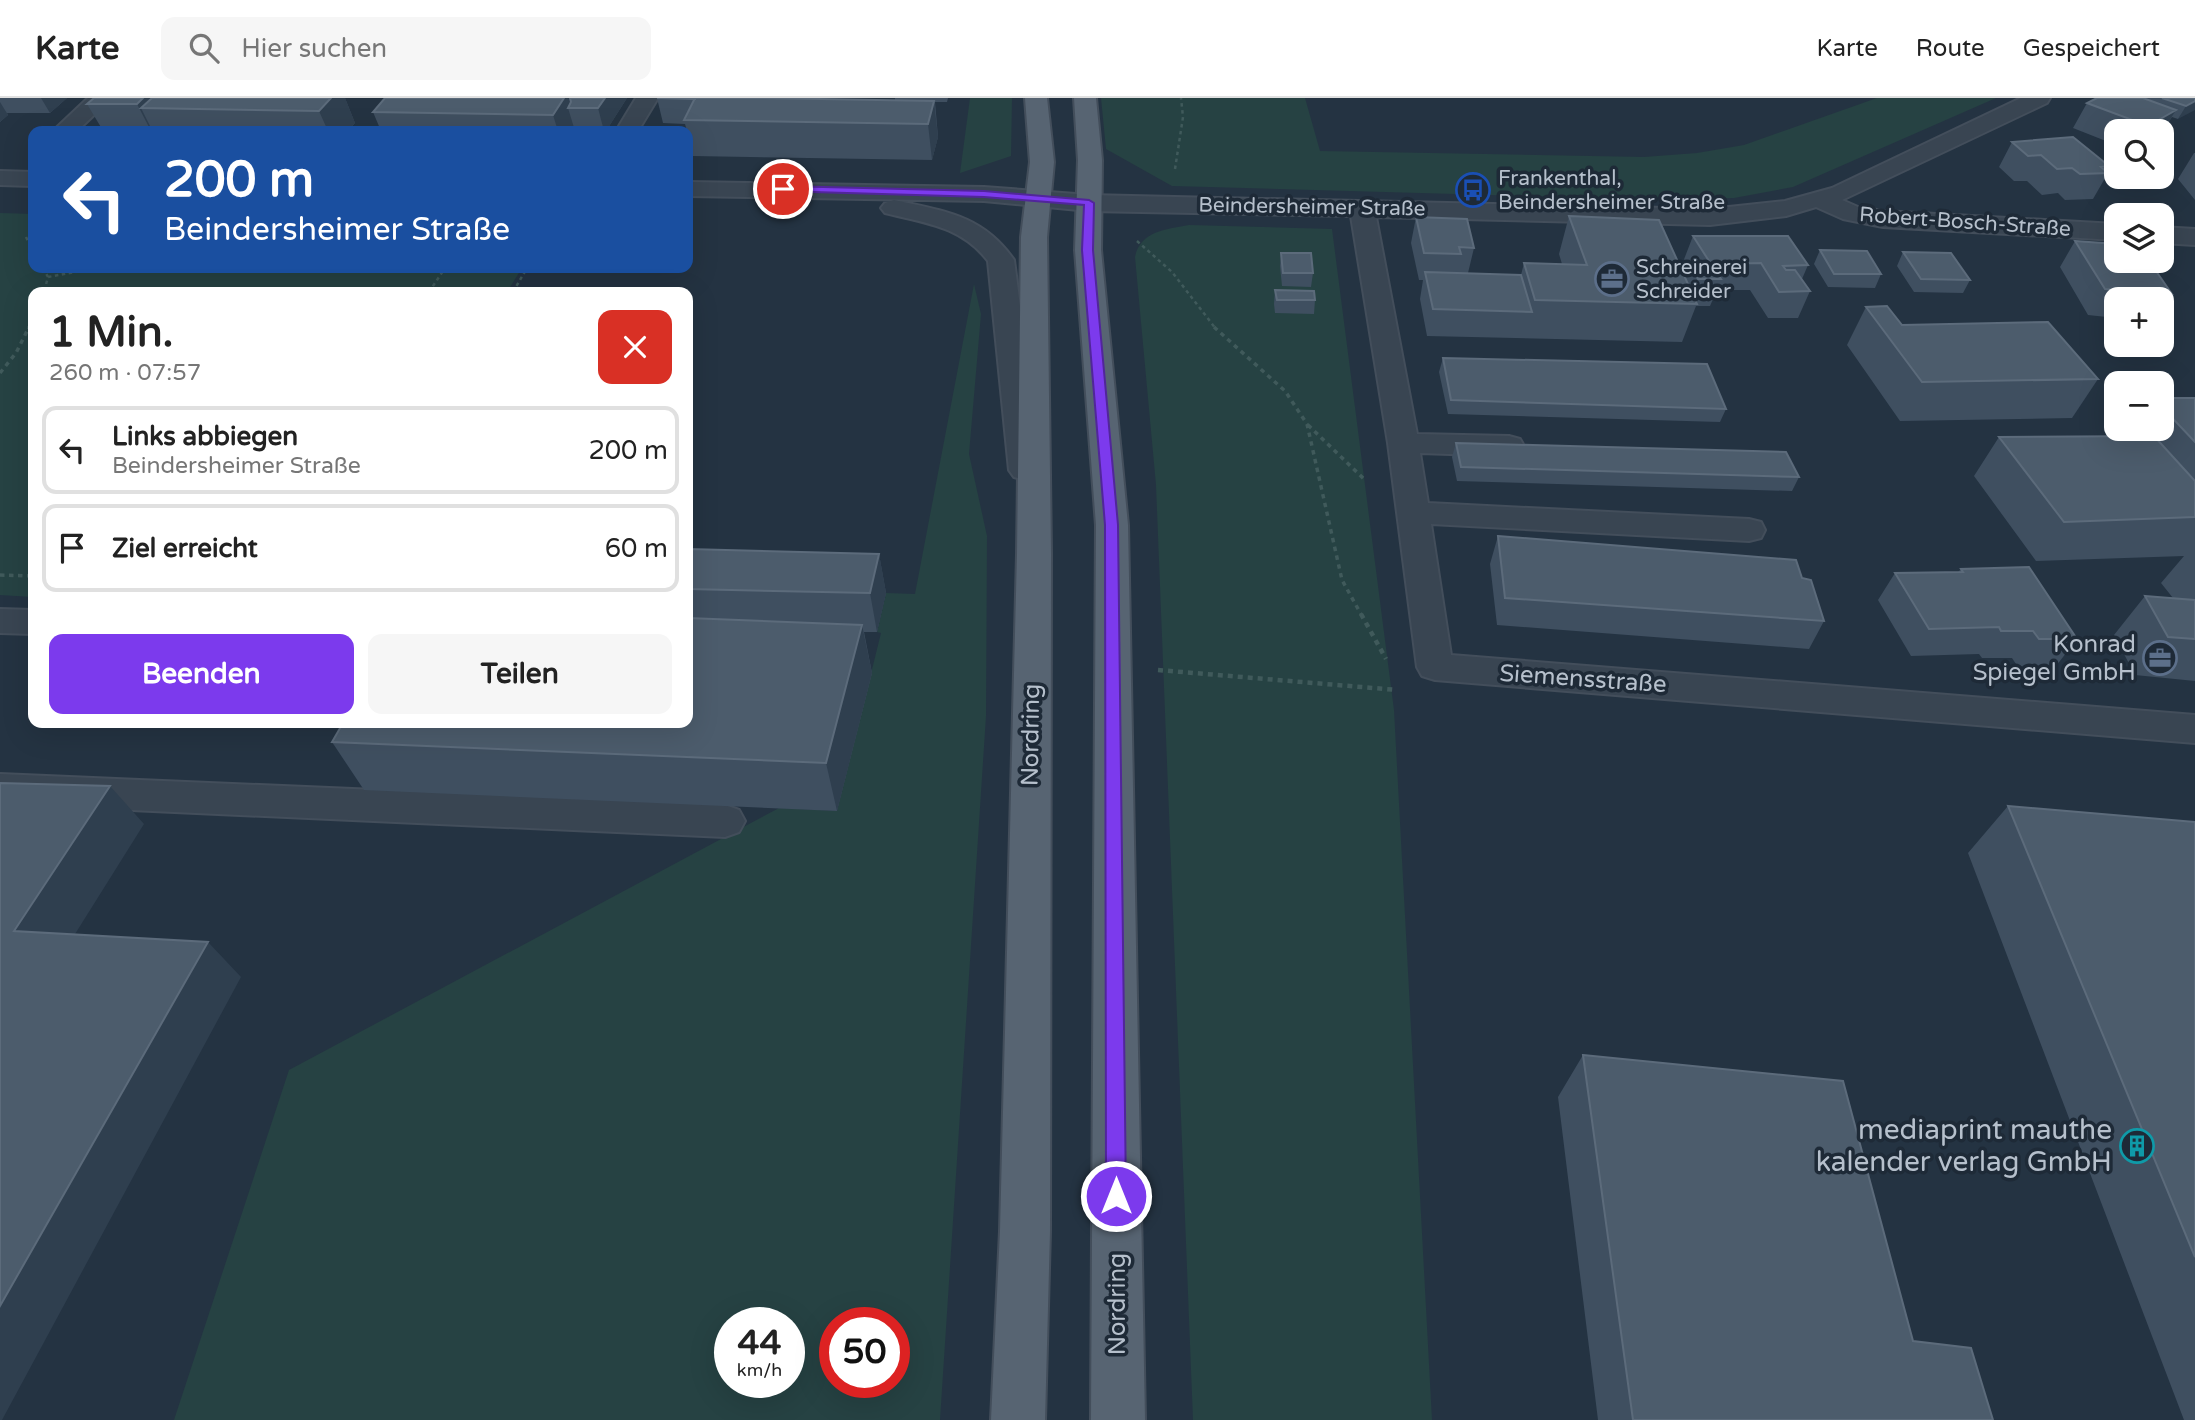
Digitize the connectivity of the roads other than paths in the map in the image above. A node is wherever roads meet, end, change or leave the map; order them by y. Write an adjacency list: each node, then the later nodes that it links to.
1 (101, 98): 6 (street)
2 (647, 98): 7 (street)
3 (1036, 98): 12 (main road, Nordring)
4 (1084, 98): 14 (main road, Nordring)
5 (2039, 98): 13 (street, Beindersheimer Straße)
6 (70, 126)
7 (630, 126)
8 (28, 164): 9 (street)
9 (15, 178)
10 (693, 189): 11 (street, Beindersheimer Straße)
11 (807, 189): 12 (street, Beindersheimer Straße); 23 (street, Nordring)
12 (1039, 198): 14 (street, Beindersheimer Straße); 23 (main road, Nordring)
13 (1818, 199): 15 (street, Beindersheimer Straße); 16 (street, Robert-Bosch-Straße)
14 (1089, 203): 15 (street, Beindersheimer Straße); 30 (main road, Nordring)
15 (1362, 208): 19 (street, Siemensstraße)
16 (2104, 231)
17 (2174, 236): 18 (street)
18 (2195, 237)
19 (1403, 443): 20 (street); 21 (street, Siemensstraße)
20 (1537, 447)
21 (1411, 501): 22 (street); 26 (street, Siemensstraße)
22 (1749, 530)
23 (1034, 554): 29 (main road, Nordring)
24 (0, 621): 25 (street)
25 (28, 622)
26 (2195, 729)
27 (0, 789): 28 (street)
28 (725, 821)
29 (1018, 1420)
30 (1118, 1420)

